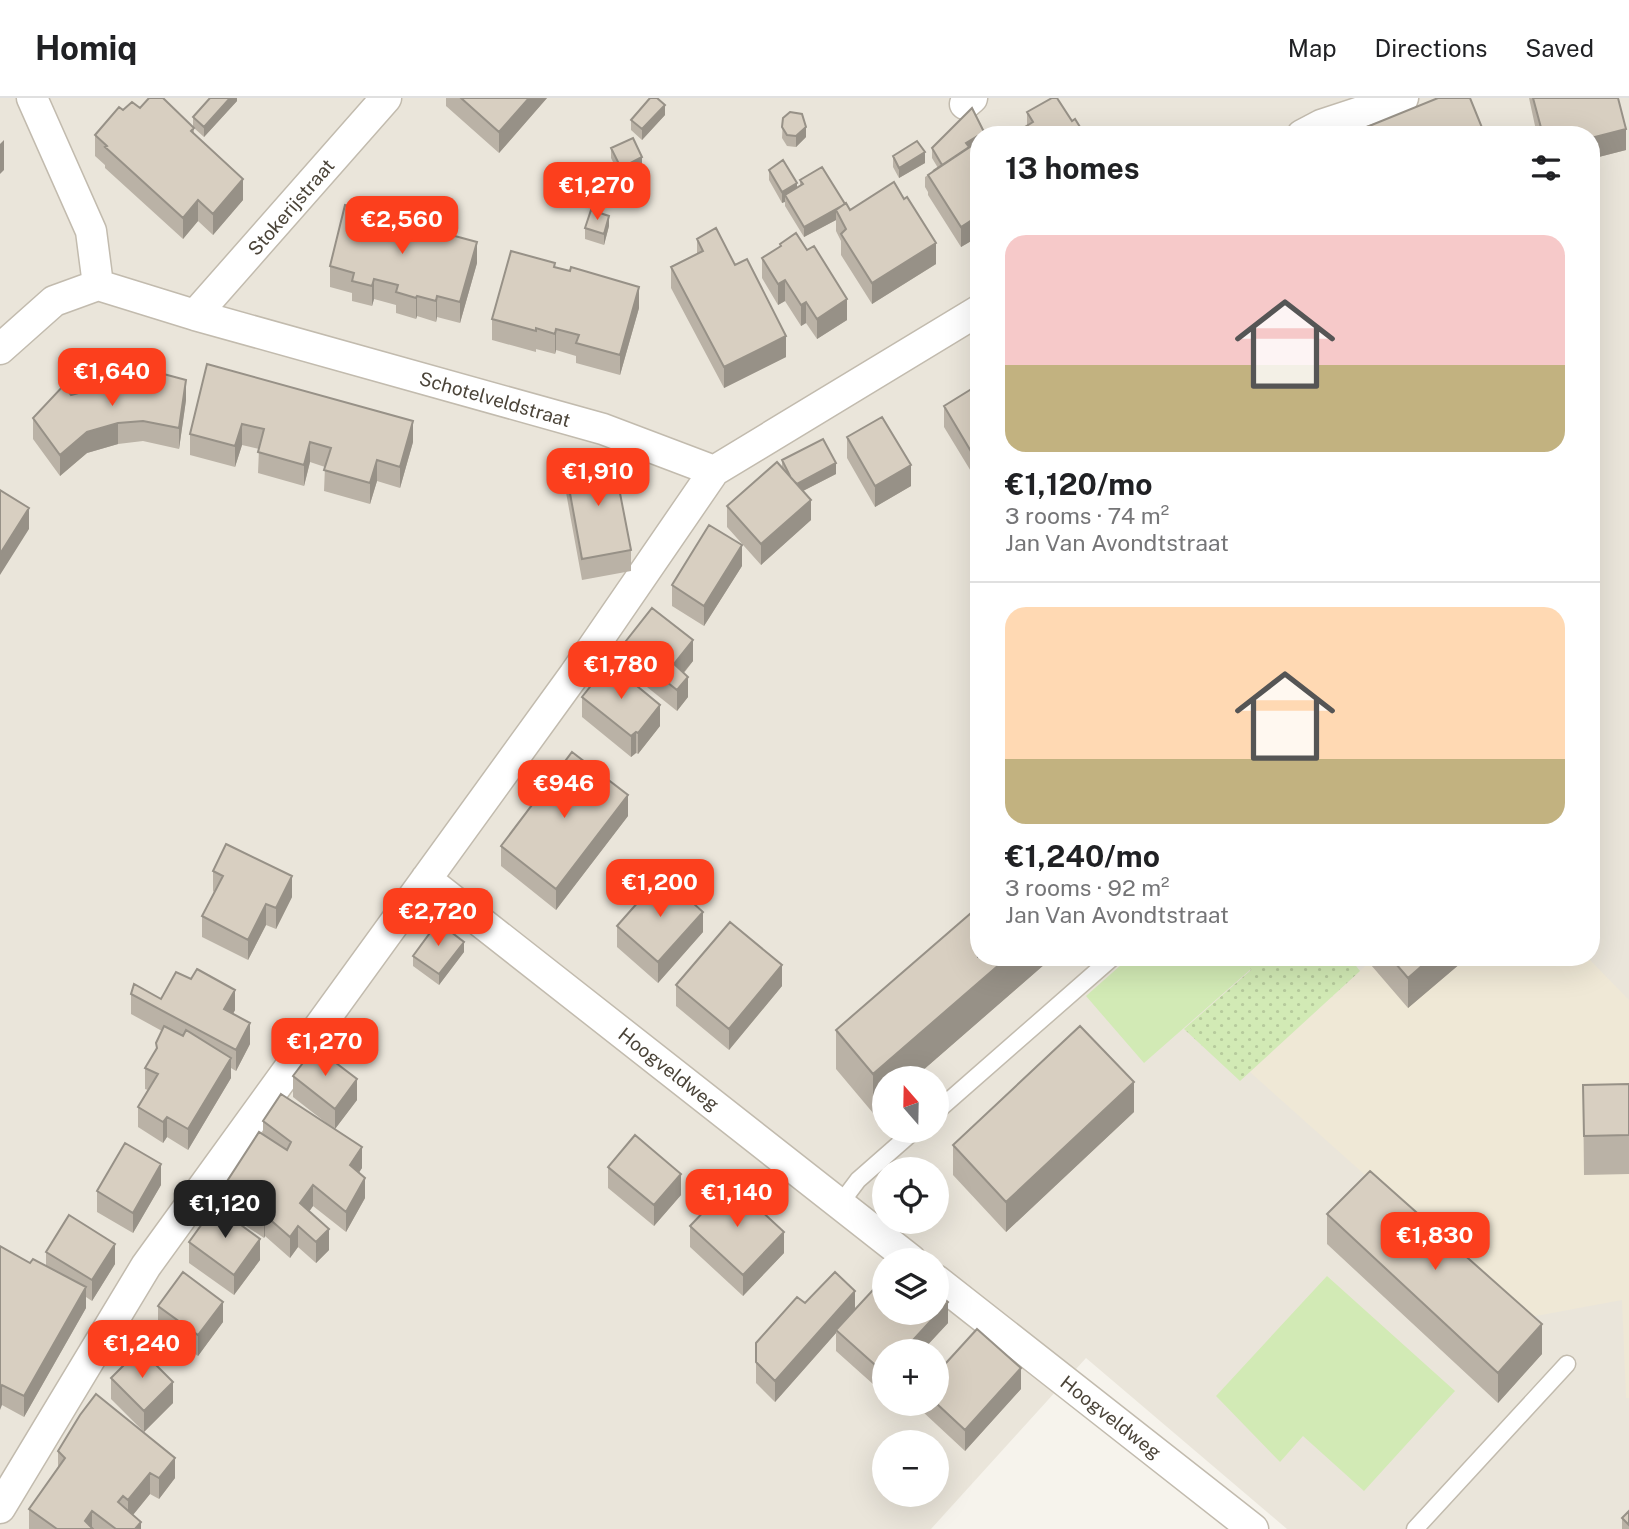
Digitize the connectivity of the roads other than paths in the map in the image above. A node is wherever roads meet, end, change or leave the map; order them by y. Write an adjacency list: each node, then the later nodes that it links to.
1 (32, 98): 5 (street)
2 (386, 98): 6 (street, Stokerijstraat)
3 (1403, 98): 4 (street)
4 (1319, 126)
5 (98, 285): 6 (street, Schotelveldstraat); 8 (street)
6 (195, 315): 9 (street, Schotelveldstraat)
7 (970, 316): 9 (street)
8 (0, 349)
9 (714, 471): 10 (street)
10 (426, 879): 14 (street, Hoogveldweg); 18 (street)
11 (1103, 966): 12 (lane)
12 (949, 1101)
13 (900, 1143): 14 (lane)
14 (840, 1204): 15 (street, Hoogveldweg)
15 (896, 1248)
16 (949, 1290): 19 (street, Hoogveldweg)
17 (1567, 1364): 20 (lane)
18 (0, 1508)
19 (1253, 1529)
20 (1415, 1529)

